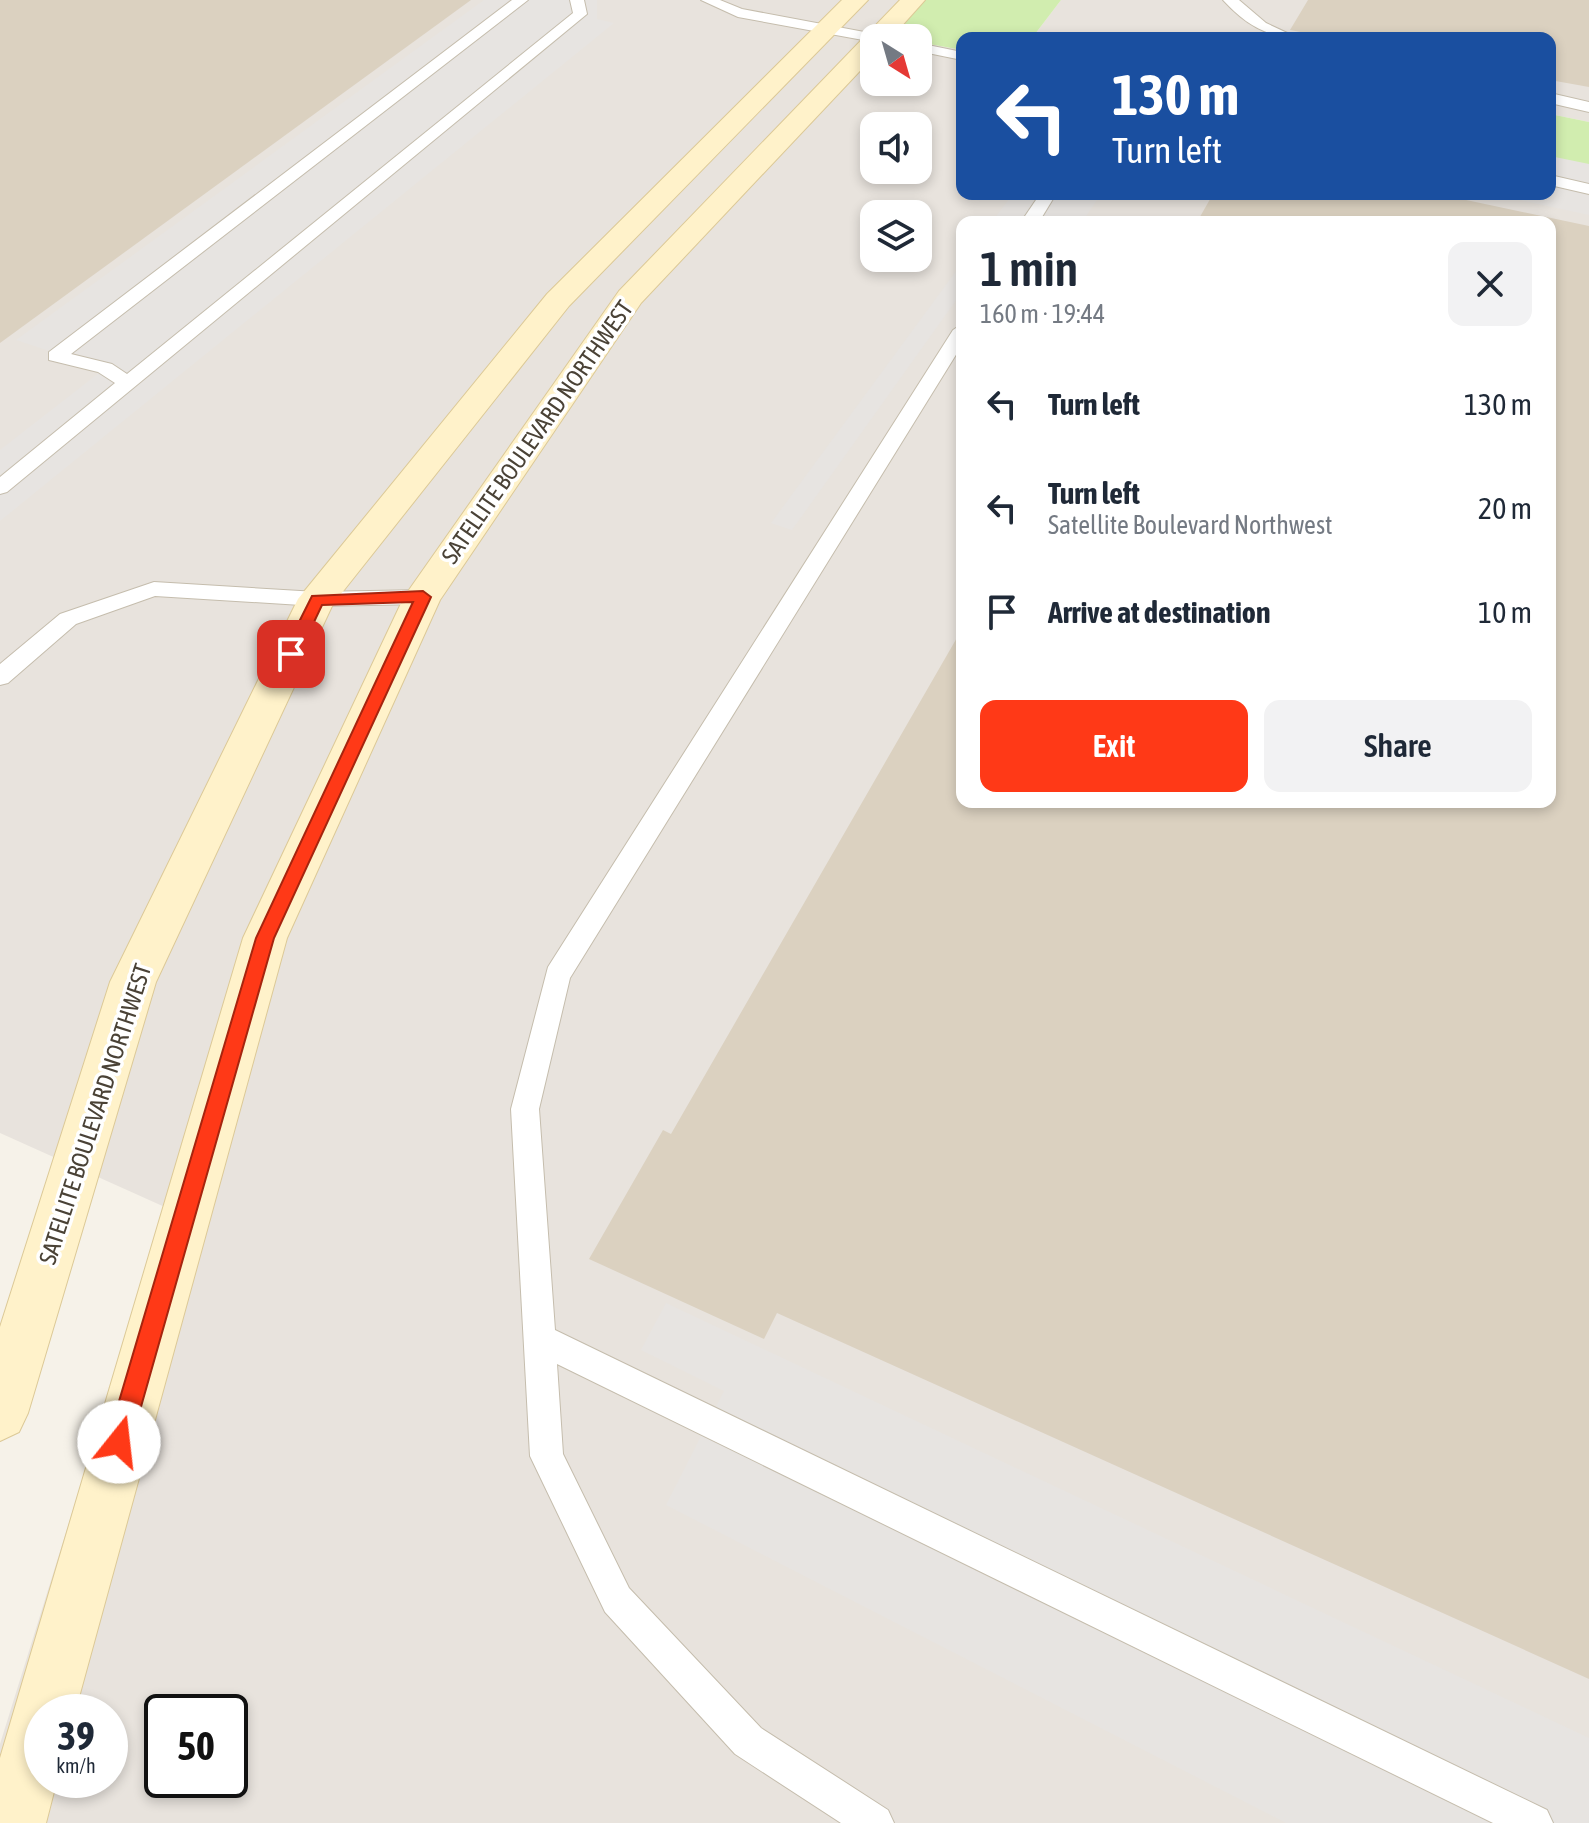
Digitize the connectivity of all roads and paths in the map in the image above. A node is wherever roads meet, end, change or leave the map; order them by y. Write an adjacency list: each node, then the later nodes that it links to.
1 (521, 0): 19 (lane)
2 (577, 0): 19 (lane)
3 (708, 0): 8 (lane)
4 (856, 0): 8 (main road, SATELLITE BOULEVARD NORTHWEST)
5 (913, 0): 7 (main road, SATELLITE BOULEVARD NORTHWEST)
6 (1230, 0): 9 (lane)
7 (890, 24)
8 (828, 28): 10 (lane); 22 (main road, SATELLITE BOULEVARD NORTHWEST)
9 (1276, 32)
10 (860, 35)
11 (932, 50): 13 (lane)
12 (860, 55): 21 (main road, SATELLITE BOULEVARD NORTHWEST)
13 (956, 55)
14 (1556, 99): 15 (lane)
15 (1589, 107)
16 (1556, 181): 17 (lane)
17 (1589, 189)
18 (956, 340): 24 (lane)
19 (128, 383): 20 (lane)
20 (0, 487)
21 (423, 597): 22 (lane); 26 (main road, SATELLITE BOULEVARD NORTHWEST)
22 (317, 599): 23 (lane); 25 (main road, SATELLITE BOULEVARD NORTHWEST)
23 (0, 677)
24 (537, 1338): 29 (lane); 30 (lane)
25 (0, 1413)
26 (49, 1694)
27 (24, 1786): 28 (main road)
28 (14, 1823)
29 (875, 1823)
30 (1534, 1823)

